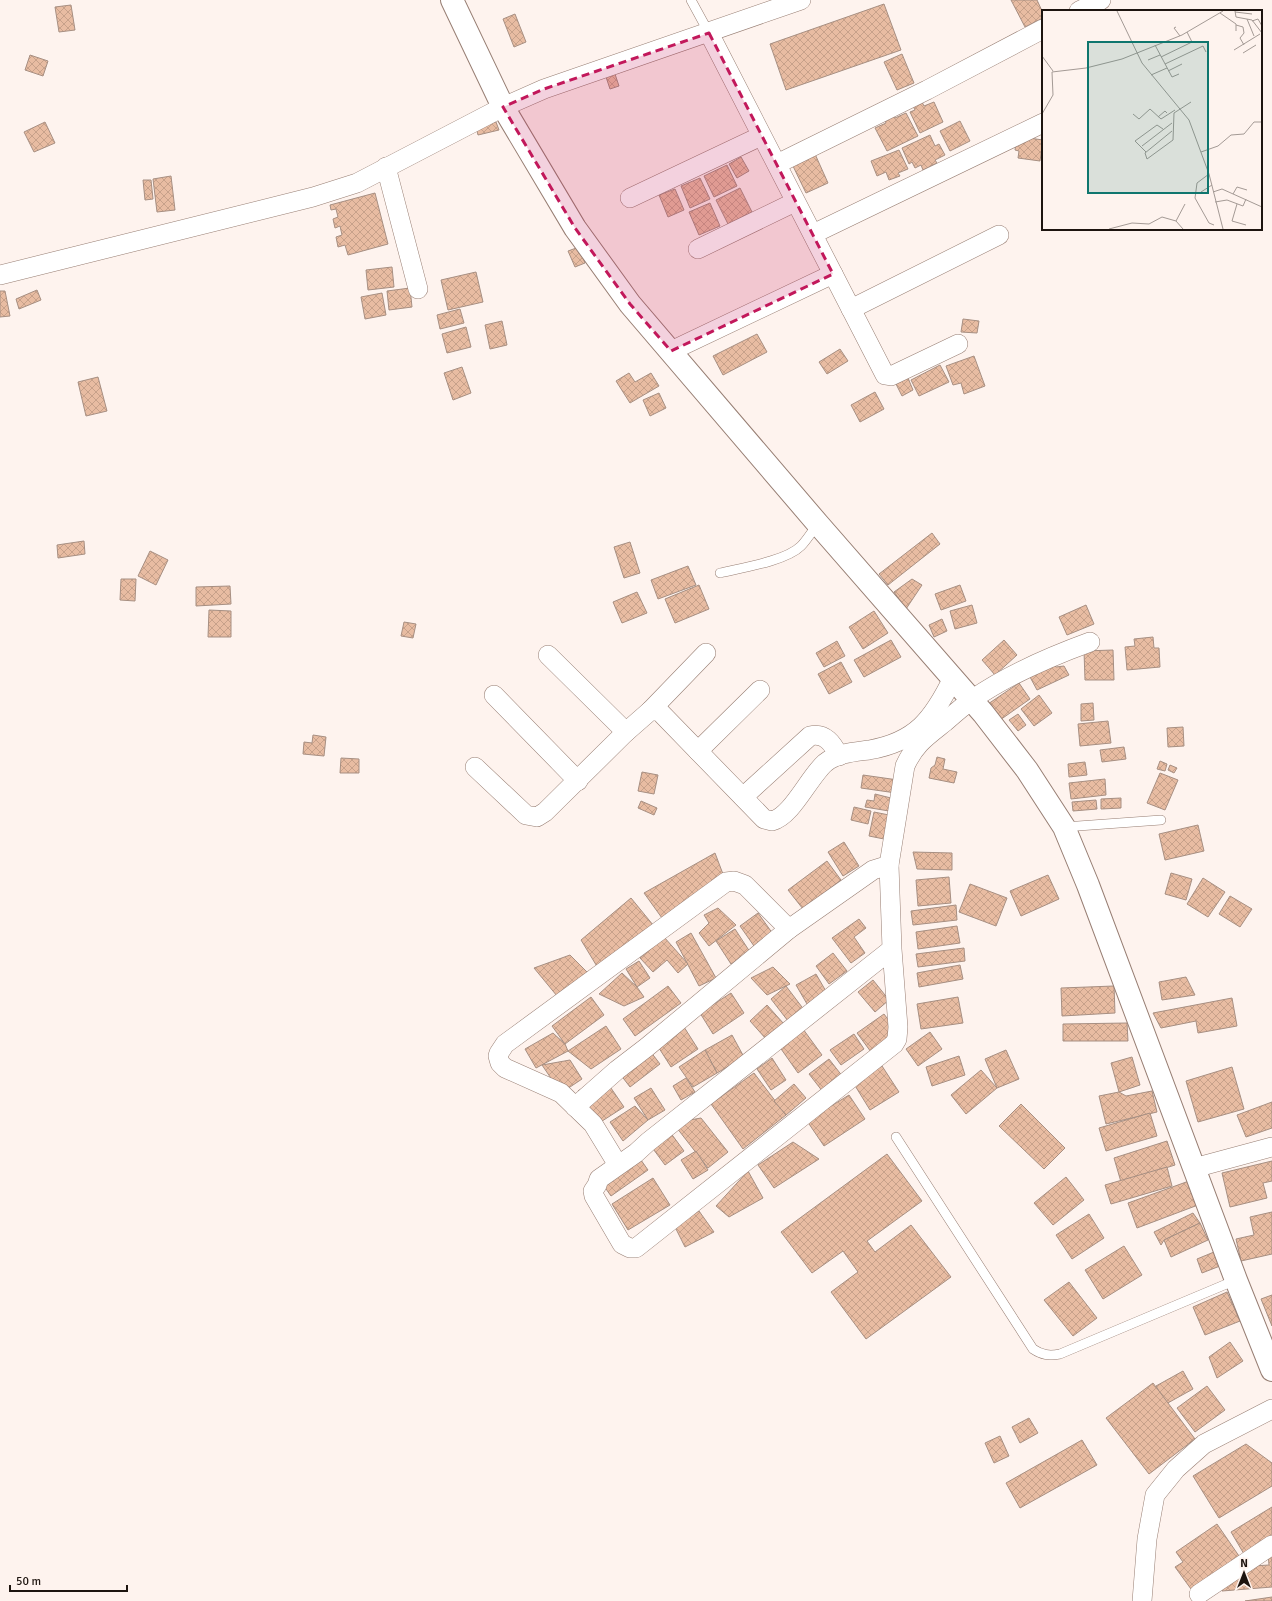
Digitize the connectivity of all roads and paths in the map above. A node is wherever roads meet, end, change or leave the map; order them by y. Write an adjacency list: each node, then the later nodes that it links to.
1 (452, 0): 8 (street)
2 (691, 0): 7 (lane)
3 (801, 0): 7 (street)
4 (1101, 0): 5 (street)
5 (1081, 10)
6 (1042, 30): 11 (street)
7 (709, 33): 8 (street); 10 (street)
8 (502, 107): 12 (street); 23 (street)
9 (1042, 124): 15 (street)
10 (762, 136): 11 (street); 13 (street)
11 (776, 164): 14 (street)
12 (386, 167): 19 (street); 20 (street)
13 (630, 198)
14 (795, 202): 15 (street); 17 (street)
15 (813, 234): 18 (street)
16 (999, 235): 21 (street)
17 (698, 249)
18 (833, 274): 21 (street); 23 (street)
19 (0, 275)
20 (418, 289)
21 (851, 309): 22 (street)
22 (958, 344)
23 (671, 351): 24 (street)
24 (818, 524): 25 (lane); 29 (street)
25 (720, 573)
26 (1090, 642): 32 (street)
27 (706, 654): 33 (street)
28 (548, 655): 34 (street)
29 (953, 678): 32 (street); 36 (street)
30 (760, 690): 35 (street)
31 (494, 696): 38 (street)
32 (972, 699): 41 (street); 42 (street)
33 (650, 711): 34 (street); 35 (street)
34 (626, 732): 38 (street)
35 (698, 751): 39 (street)
36 (838, 756): 39 (street); 39 (street)
37 (475, 767): 38 (street)
38 (578, 781)
39 (743, 797)
40 (1161, 820): 41 (lane)
41 (1064, 827): 49 (street)
42 (889, 865): 43 (street); 44 (street)
43 (789, 929): 45 (street); 45 (street)
44 (892, 948): 48 (street); 48 (street)
45 (575, 1106): 48 (street)
46 (896, 1137): 50 (lane)
47 (1272, 1147): 49 (street)
48 (618, 1164)
49 (1194, 1168): 50 (street)
50 (1236, 1280): 51 (street)
51 (1272, 1370)
52 (1272, 1409): 55 (street)
53 (1272, 1545): 54 (street)
54 (1199, 1594)
55 (1142, 1601)

